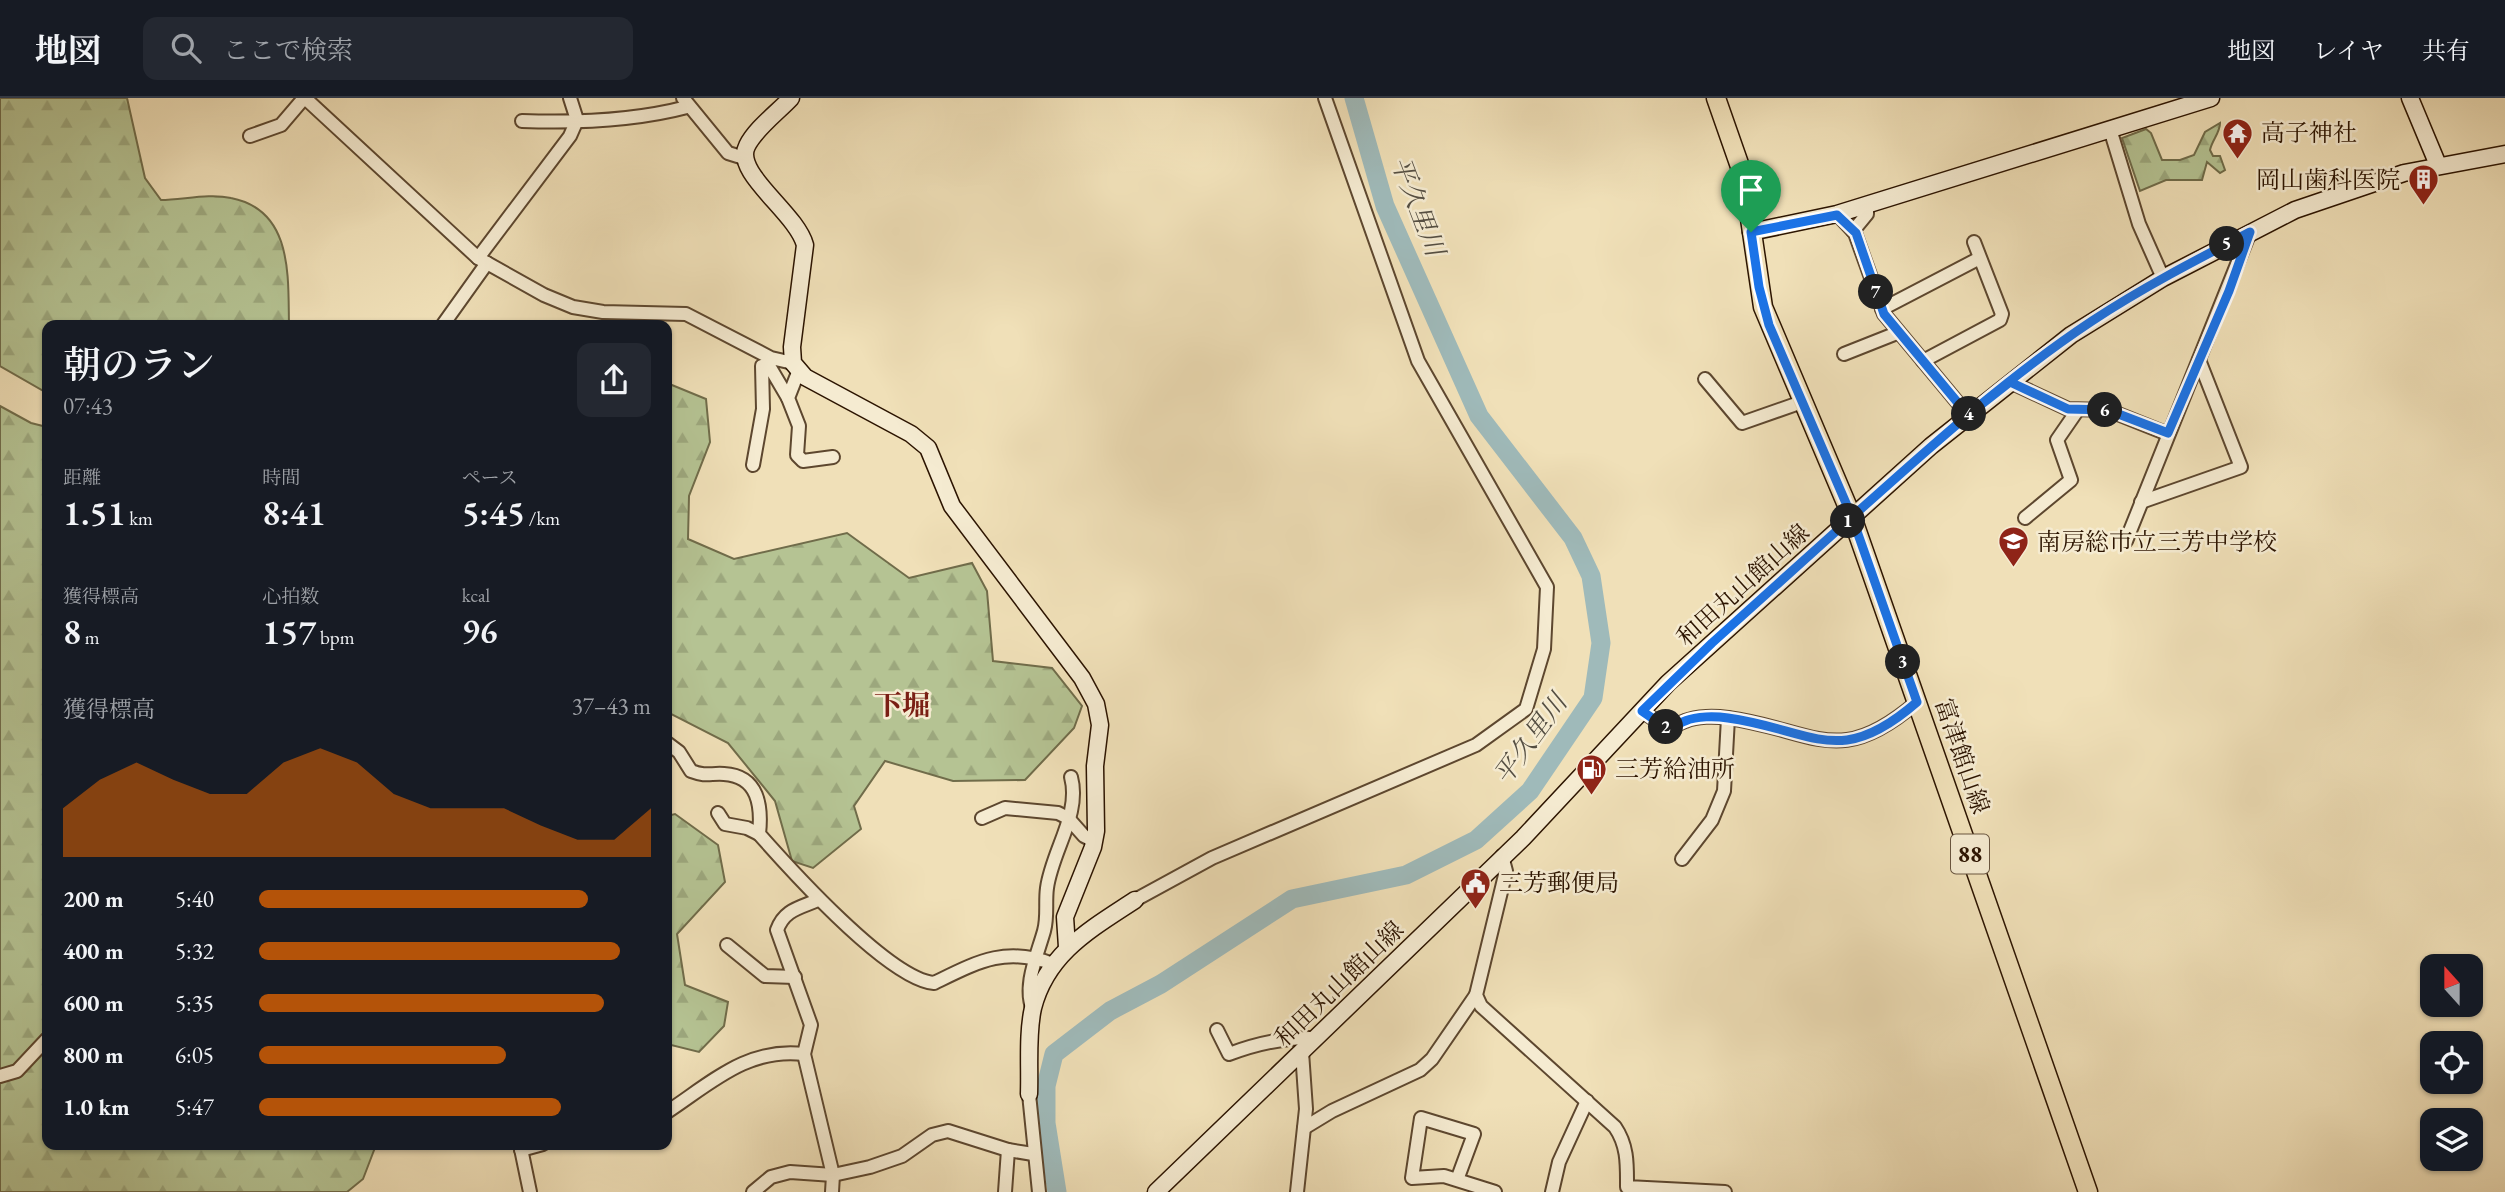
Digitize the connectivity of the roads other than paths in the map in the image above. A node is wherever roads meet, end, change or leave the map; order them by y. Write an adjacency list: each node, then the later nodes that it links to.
1 (305, 98): 12 (street); 23 (street)
2 (570, 98): 9 (street)
3 (791, 98): 14 (street)
4 (1325, 98): 58 (street)
5 (1716, 98): 19 (main road, 富津館山線 / 88)
6 (2211, 98): 11 (street)
7 (2410, 98): 15 (street)
8 (685, 102): 9 (street); 14 (street)
9 (577, 120): 10 (street); 23 (street)
10 (522, 121)
11 (2110, 129): 16 (street); 24 (street)
12 (250, 136)
13 (2505, 154): 15 (street, 和田丸山館山線)
14 (744, 158): 31 (street)
15 (2438, 165): 20 (street, 和田丸山館山線)
16 (1867, 205): 17 (street); 18 (street)
17 (1837, 215): 18 (street); 19 (street)
18 (1853, 231): 25 (street)
19 (1751, 232): 35 (main road, 富津館山線 / 88)
20 (2250, 232): 24 (street, 和田丸山館山線); 29 (street)
21 (1974, 243): 22 (street)
22 (1978, 259): 25 (street); 30 (street)
23 (483, 261): 26 (street); 31 (street)
24 (2163, 278): 33 (street, 和田丸山館山線)
25 (1882, 309): 27 (street)
26 (446, 320)
27 (1897, 332): 28 (street); 30 (street)
28 (1844, 354)
29 (2199, 360): 38 (street); 41 (street)
30 (1923, 361): 37 (street)
31 (796, 367): 34 (street); 54 (street)
32 (1705, 379): 35 (street)
33 (2010, 382): 36 (street); 37 (street, 和田丸山館山線)
34 (788, 398): 39 (street); 40 (street)
35 (1802, 402): 42 (main road, 富津館山線 / 88)
36 (2077, 411): 38 (street); 43 (street)
37 (1968, 415): 42 (street, 和田丸山館山線)
38 (2168, 433): 41 (street)
39 (833, 457)
40 (753, 464)
41 (2141, 502): 44 (street)
42 (1852, 517): 45 (main road, 富津館山線 / 88); 46 (street, 和田丸山館山線)
43 (2025, 518)
44 (2126, 541)
45 (1917, 702): 47 (street); 94 (main road, 富津館山線 / 88)
46 (1642, 711): 47 (street); 55 (street, 和田丸山館山線)
47 (1728, 718): 56 (street)
48 (672, 747): 53 (street)
49 (1071, 777): 52 (street)
50 (718, 813): 53 (street)
51 (982, 818): 52 (street)
52 (1068, 818): 54 (street); 61 (street)
53 (759, 834): 57 (street)
54 (1094, 841): 60 (street)
55 (1502, 856): 64 (street); 67 (street, 和田丸山館山線)
56 (1682, 859)
57 (818, 901): 61 (street); 63 (street)
58 (1135, 901): 60 (street)
59 (727, 945): 63 (street)
60 (1067, 947): 62 (street)
61 (1037, 958): 62 (street); 65 (street)
62 (1053, 964): 65 (street)
63 (795, 977): 70 (street)
64 (1476, 995): 73 (street); 75 (street)
65 (1033, 1010): 72 (street)
66 (1217, 1030): 67 (street)
67 (1317, 1038): 69 (street, 和田丸山館山線)
68 (42, 1044): 71 (street)
69 (1302, 1052): 75 (street); 88 (street, 和田丸山館山線)
70 (804, 1054): 74 (street); 79 (street)
71 (0, 1076)
72 (1029, 1094): 78 (street)
73 (1587, 1101): 82 (street); 91 (street)
74 (672, 1109)
75 (1304, 1128): 89 (street)
76 (522, 1150): 83 (street)
77 (1008, 1150): 78 (street); 79 (street); 86 (street)
78 (1033, 1154): 87 (street)
79 (834, 1175): 84 (street); 85 (street)
80 (1457, 1180): 80 (street); 81 (street)
81 (1475, 1189): 90 (street)
82 (1664, 1190): 92 (street)
83 (530, 1192)
84 (753, 1192)
85 (832, 1192)
86 (1004, 1192)
87 (1039, 1192)
88 (1156, 1192)
89 (1297, 1192)
90 (1496, 1192)
91 (1552, 1192)
92 (1719, 1192): 93 (street)
93 (1725, 1192)
94 (2088, 1192)

